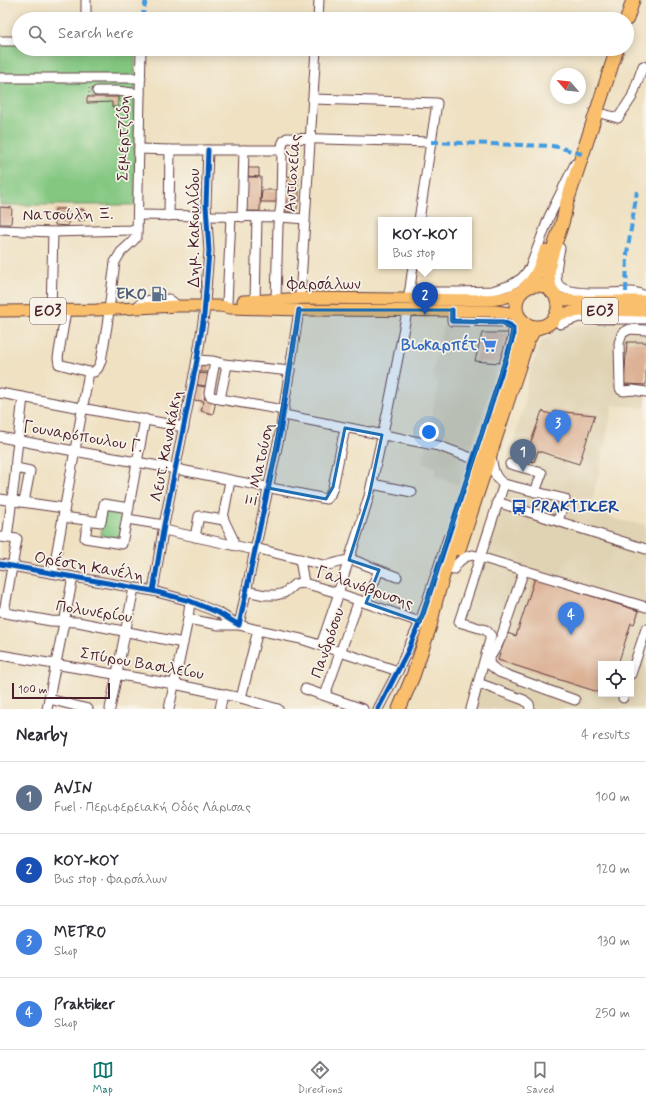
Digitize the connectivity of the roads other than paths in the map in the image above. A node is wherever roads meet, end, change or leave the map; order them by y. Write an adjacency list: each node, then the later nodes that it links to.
1 (86, 0): 4 (street)
2 (319, 0): 5 (street)
3 (633, 0): 6 (highway)
4 (86, 12)
5 (318, 12)
6 (629, 12)
7 (12, 41): 8 (street)
8 (0, 42)
9 (141, 56): 14 (street, Σεμερτζίδη)
10 (316, 56): 17 (street, Αντιοχείας)
11 (615, 56): 18 (highway)
12 (642, 66): 18 (street)
13 (0, 78): 14 (street)
14 (140, 78): 16 (street, Σεμερτζίδη)
15 (97, 91): 16 (street)
16 (140, 94): 21 (street, Σεμερτζίδη)
17 (313, 99): 19 (street, Αντιοχείας); 20 (street)
18 (596, 112): 26 (highway)
19 (310, 139): 20 (street); 25 (street); 36 (street, Αντιοχείας)
20 (431, 142): 34 (street)
21 (139, 149): 22 (street); 28 (street, Σεμερτζίδη)
22 (170, 150): 23 (street); 29 (street)
23 (208, 150): 24 (street); 30 (street, Δημ. Κακουλίδου)
24 (244, 150): 25 (street); 32 (street)
25 (282, 150): 35 (street)
26 (582, 154): 27 (highway); 44 (street)
27 (567, 202): 40 (highway); 42 (highway)
28 (138, 215): 29 (street); 37 (street, Σεμερτζίδη)
29 (169, 216): 30 (street)
30 (207, 217): 31 (street); 51 (street, Δημ. Κακουλίδου)
31 (231, 217): 32 (street); 49 (street)
32 (242, 217): 33 (street)
33 (258, 217): 35 (street); 47 (street)
34 (420, 217)
35 (280, 218): 36 (street); 46 (street)
36 (305, 219): 50 (street, Αντιοχείας)
37 (137, 228): 39 (street, Νατσούλη Ξ.); 52 (street)
38 (0, 230): 39 (street, Νατσούλη Ξ.)
39 (53, 232): 54 (street)
40 (557, 247): 43 (highway); 45 (street)
41 (413, 269): 44 (street)
42 (524, 289): 43 (highway, ΕΟ3); 44 (main road, Φαρσάλων / ΕΟ3); 60 (highway)
43 (554, 294): 48 (main road, ΕΟ3); 63 (highway)
44 (409, 296): 50 (main road, Φαρσάλων / ΕΟ3)
45 (646, 296)
46 (276, 300): 47 (main road, Φαρσάλων / ΕΟ3); 50 (main road, Φαρσάλων / ΕΟ3)
47 (255, 301): 49 (main road, Φαρσάλων / ΕΟ3)
48 (646, 301)
49 (224, 304): 50 (main road, Φαρσάλων / ΕΟ3); 51 (main road, Φαρσάλων / ΕΟ3)
50 (300, 304): 58 (main road, Φαρσάλων / ΕΟ3); 71 (street, Ξ. Ματούση)
51 (206, 306): 52 (main road, Φαρσάλων / ΕΟ3); 68 (street, Λευτ. Κανακάκη)
52 (109, 310): 55 (main road, Φαρσάλων / ΕΟ3); 72 (street)
53 (0, 311): 54 (main road, Φαρσάλων / ΕΟ3)
54 (51, 311): 55 (main road, Φαρσάλων / ΕΟ3)
55 (66, 311): 72 (street)
56 (646, 311): 57 (main road, ΕΟ3)
57 (579, 314): 61 (street); 63 (main road, ΕΟ3)
58 (452, 316): 60 (main road, Φαρσάλων / ΕΟ3); 67 (street)
59 (406, 317): 82 (street)
60 (519, 318): 64 (highway, ΕΟ3); 67 (highway)
61 (636, 319): 62 (street); 65 (street)
62 (646, 319)
63 (558, 320): 64 (highway, ΕΟ3)
64 (538, 328): 86 (highway)
65 (636, 329): 66 (street); 73 (street)
66 (646, 330)
67 (510, 355): 87 (street); 136 (highway)
68 (197, 360): 69 (street); 80 (street, Λευτ. Κανακάκη)
69 (215, 362): 70 (street); 76 (street)
70 (227, 365): 71 (street); 76 (street)
71 (290, 371): 78 (street, Ξ. Ματούση)
72 (89, 372): 77 (street)
73 (646, 392)
74 (0, 393): 75 (street)
75 (23, 397): 77 (street); 84 (street)
76 (220, 399): 78 (street)
77 (82, 408): 79 (street); 85 (street)
78 (284, 413): 81 (street); 95 (street, Ξ. Ματούση)
79 (145, 419): 80 (street); 88 (street)
80 (184, 427): 91 (street, Λευτ. Κανακάκη)
81 (345, 428): 82 (street); 95 (street, Γουναρόπουλου Γ.)
82 (382, 435): 87 (street); 93 (street)
83 (0, 437): 84 (street, Γουναρόπουλου Γ.)
84 (18, 441): 85 (street, Γουναρόπουλου Γ.); 90 (street)
85 (74, 451): 88 (street, Γουναρόπουλου Γ.); 103 (street)
86 (491, 452): 94 (street); 120 (highway)
87 (474, 459): 136 (street)
88 (137, 462): 91 (street, Γουναρόπουλου Γ.); 102 (street)
89 (510, 464): 97 (street)
90 (16, 468): 99 (street); 100 (street)
91 (176, 469): 92 (street, Γουναρόπουλου Γ.); 108 (street, Λευτ. Κανακάκη)
92 (230, 480): 95 (street, Γουναρόπουλου Γ.); 106 (street)
93 (372, 484): 96 (street); 116 (street)
94 (504, 484): 97 (street); 101 (street)
95 (268, 488): 112 (street, Ξ. Ματούση)
96 (412, 492)
97 (535, 492): 107 (street)
98 (0, 499): 99 (street)
99 (12, 500): 100 (street); 109 (street)
100 (24, 502): 103 (street)
101 (497, 502): 107 (street); 114 (street)
102 (129, 508): 104 (street); 105 (street)
103 (64, 512): 105 (street); 122 (street)
104 (127, 519): 105 (street); 108 (street)
105 (88, 520)
106 (224, 520): 110 (street); 111 (street)
107 (558, 521): 113 (street)
108 (164, 528): 110 (street); 128 (street, Λευτ. Κανακάκη)
109 (4, 537): 118 (street)
110 (195, 537): 111 (street)
111 (232, 545): 112 (street)
112 (255, 549): 115 (street); 127 (street, Ξ. Ματούση)
113 (646, 549)
114 (480, 556): 120 (street); 121 (street); 145 (street)
115 (300, 559): 116 (street); 125 (street)
116 (349, 560): 119 (street); 129 (street)
117 (0, 564): 118 (street, Ορέστη Κανέλη)
118 (12, 566): 122 (street, Ορέστη Κανέλη); 133 (street)
119 (379, 570): 124 (street); 131 (street, Πανδρόσου)
120 (453, 570): 136 (highway)
121 (524, 570): 132 (street); 145 (street)
122 (53, 573): 123 (street, Ορέστη Κανέλη)
123 (73, 577): 126 (street, Ορέστη Κανέλη); 135 (street)
124 (397, 577)
125 (304, 583): 127 (street, Γαλανόβρυσης); 129 (street, Γαλανόβρυσης)
126 (134, 588): 128 (street, Ορέστη Κανέλη); 140 (street)
127 (246, 590): 137 (street, Ξ. Ματούση)
128 (153, 591): 130 (street, Ορέστη Κανέλη)
129 (338, 593): 131 (street, Γαλανόβρυσης); 142 (street)
130 (190, 601): 134 (street); 137 (street, Ορέστη Κανέλη)
131 (363, 602): 136 (street, Γαλανόβρυσης); 143 (street, Πανδρόσου)
132 (646, 607)
133 (2, 612): 135 (street, Πολυνερίου)
134 (188, 619): 137 (street, Ορέστη Κανέλη); 141 (street)
135 (65, 621): 140 (street, Πολυνερίου); 146 (street)
136 (425, 624): 148 (street); 166 (highway)
137 (239, 625): 139 (street, Ορέστη Κανέλη)
138 (646, 629): 147 (street)
139 (258, 630): 142 (street, Ορέστη Κανέλη); 155 (street)
140 (125, 631): 141 (street, Πολυνερίου); 149 (street)
141 (183, 643): 151 (street)
142 (321, 645): 143 (street, Ορέστη Κανέλη)
143 (341, 652): 148 (street, Ορέστη Κανέλη); 154 (street, Πανδρόσου)
144 (0, 655): 146 (street, Σπύρου Βασιλείου)
145 (488, 655): 150 (street); 157 (street)
146 (56, 665): 149 (street, Σπύρου Βασιλείου); 156 (street)
147 (634, 665)
148 (398, 671): 165 (street)
149 (117, 675): 151 (street, Σπύρου Βασιλείου); 160 (street)
150 (478, 683): 167 (street); 168 (street)
151 (174, 684): 153 (street, Σπύρου Βασιλείου); 161 (street)
152 (305, 689): 154 (street)
153 (223, 694): 155 (street, Σπύρου Βασιλείου); 162 (street)
154 (326, 695): 164 (street)
155 (240, 698): 163 (street, Σπύρου Βασιλείου)
156 (49, 699): 158 (street); 159 (street)
157 (575, 700)
158 (47, 709)
159 (88, 709)
160 (110, 709)
161 (168, 709)
162 (220, 709)
163 (278, 709)
164 (363, 709)
165 (378, 709)
166 (399, 709)
167 (471, 709)
168 (530, 709)

